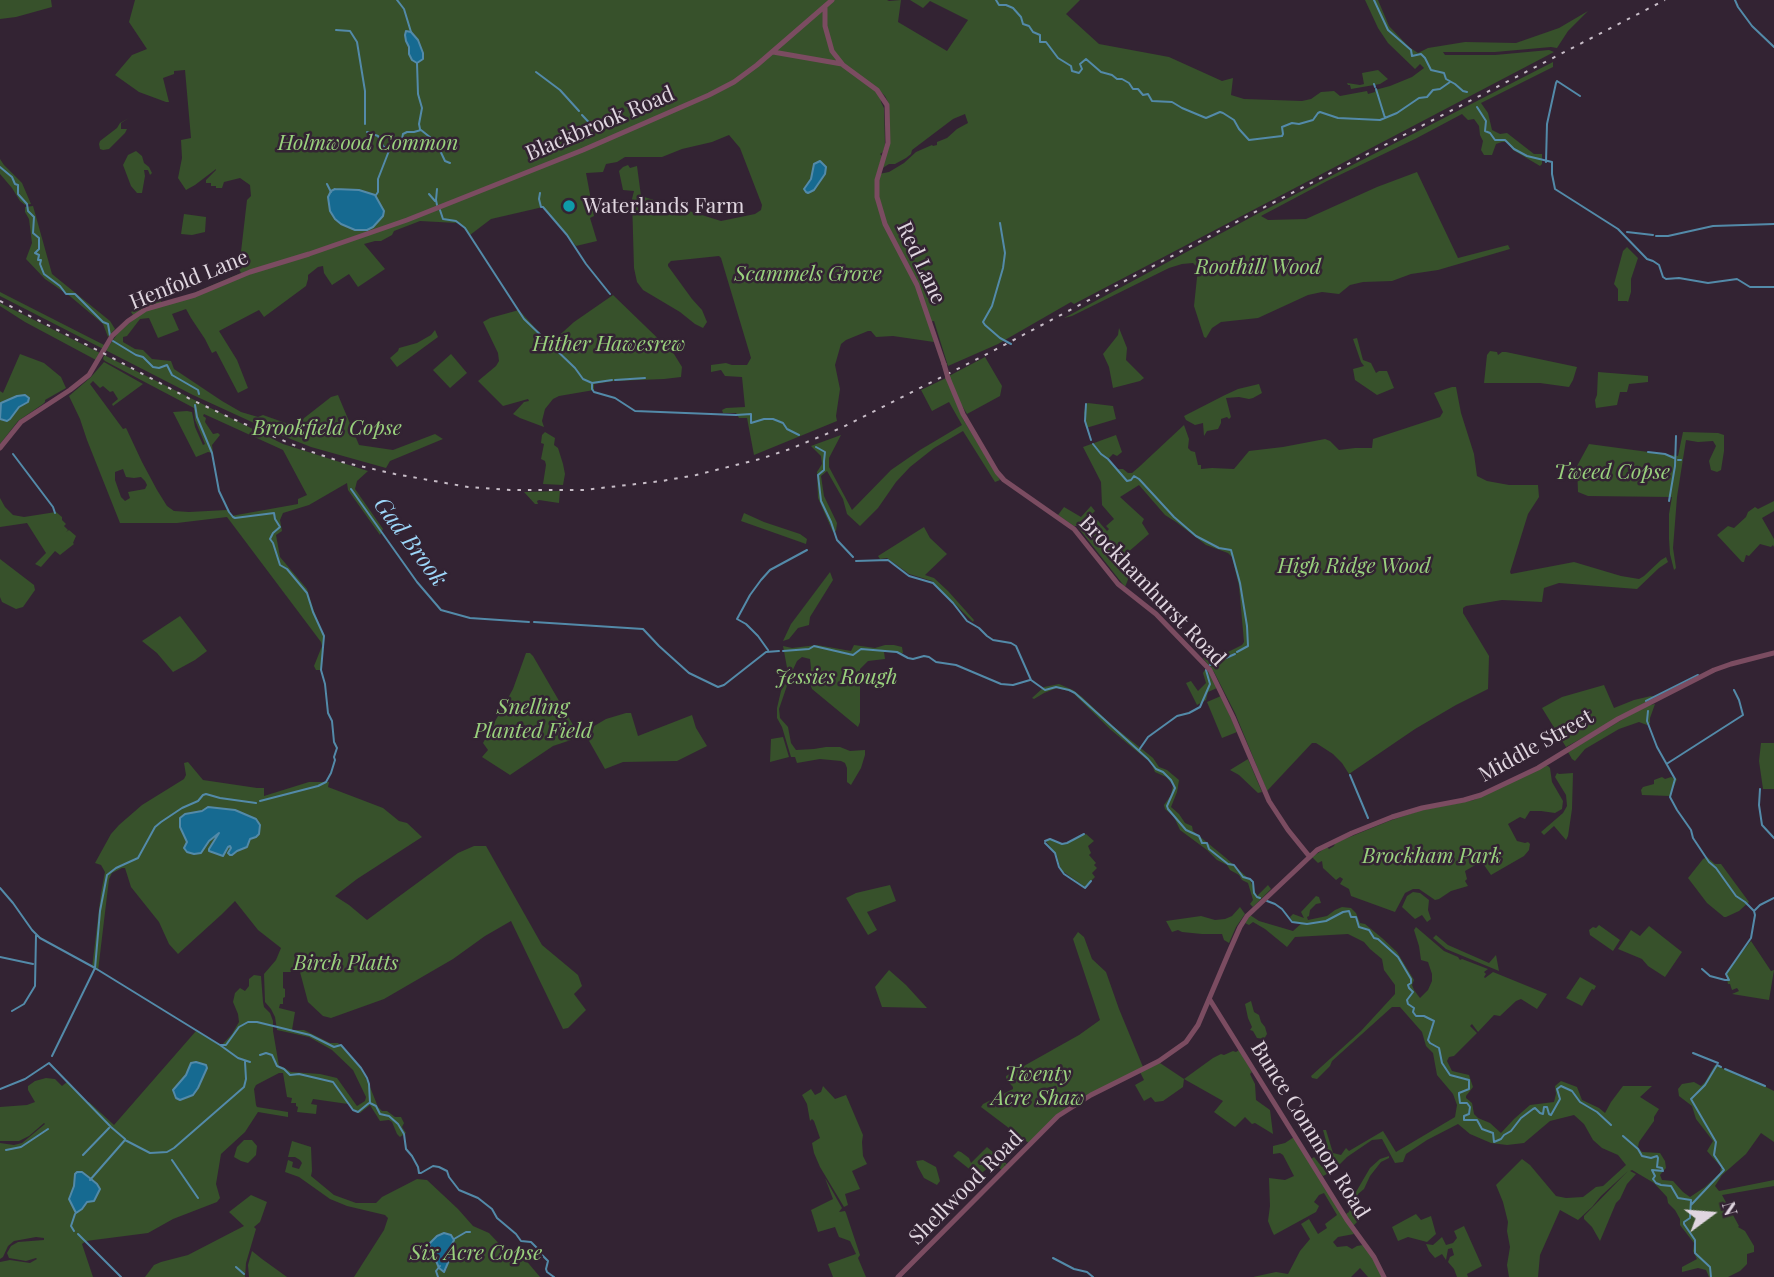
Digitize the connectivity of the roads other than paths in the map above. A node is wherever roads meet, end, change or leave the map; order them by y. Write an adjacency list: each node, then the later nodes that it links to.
1 (832, 0): 2 (street, Blackbrook Road)
2 (825, 6): 3 (street, Blackbrook Road); 4 (street, Red Lane)
3 (773, 52): 4 (street, Red Lane); 5 (street, Blackbrook Road)
4 (843, 65): 7 (street, Red Lane, bridge)
5 (357, 237): 6 (street, Henfold Lane)
6 (0, 448)
7 (1004, 481): 9 (street, Brockhamhurst Road)
8 (1774, 653): 9 (street, Middle Street)
9 (1309, 856): 10 (street, Middle Street)
10 (1247, 916): 11 (street, Shellwood Road)
11 (1210, 1000): 12 (street, Shellwood Road); 13 (street, Bunce Common Road)
12 (898, 1277)
13 (1384, 1277)

